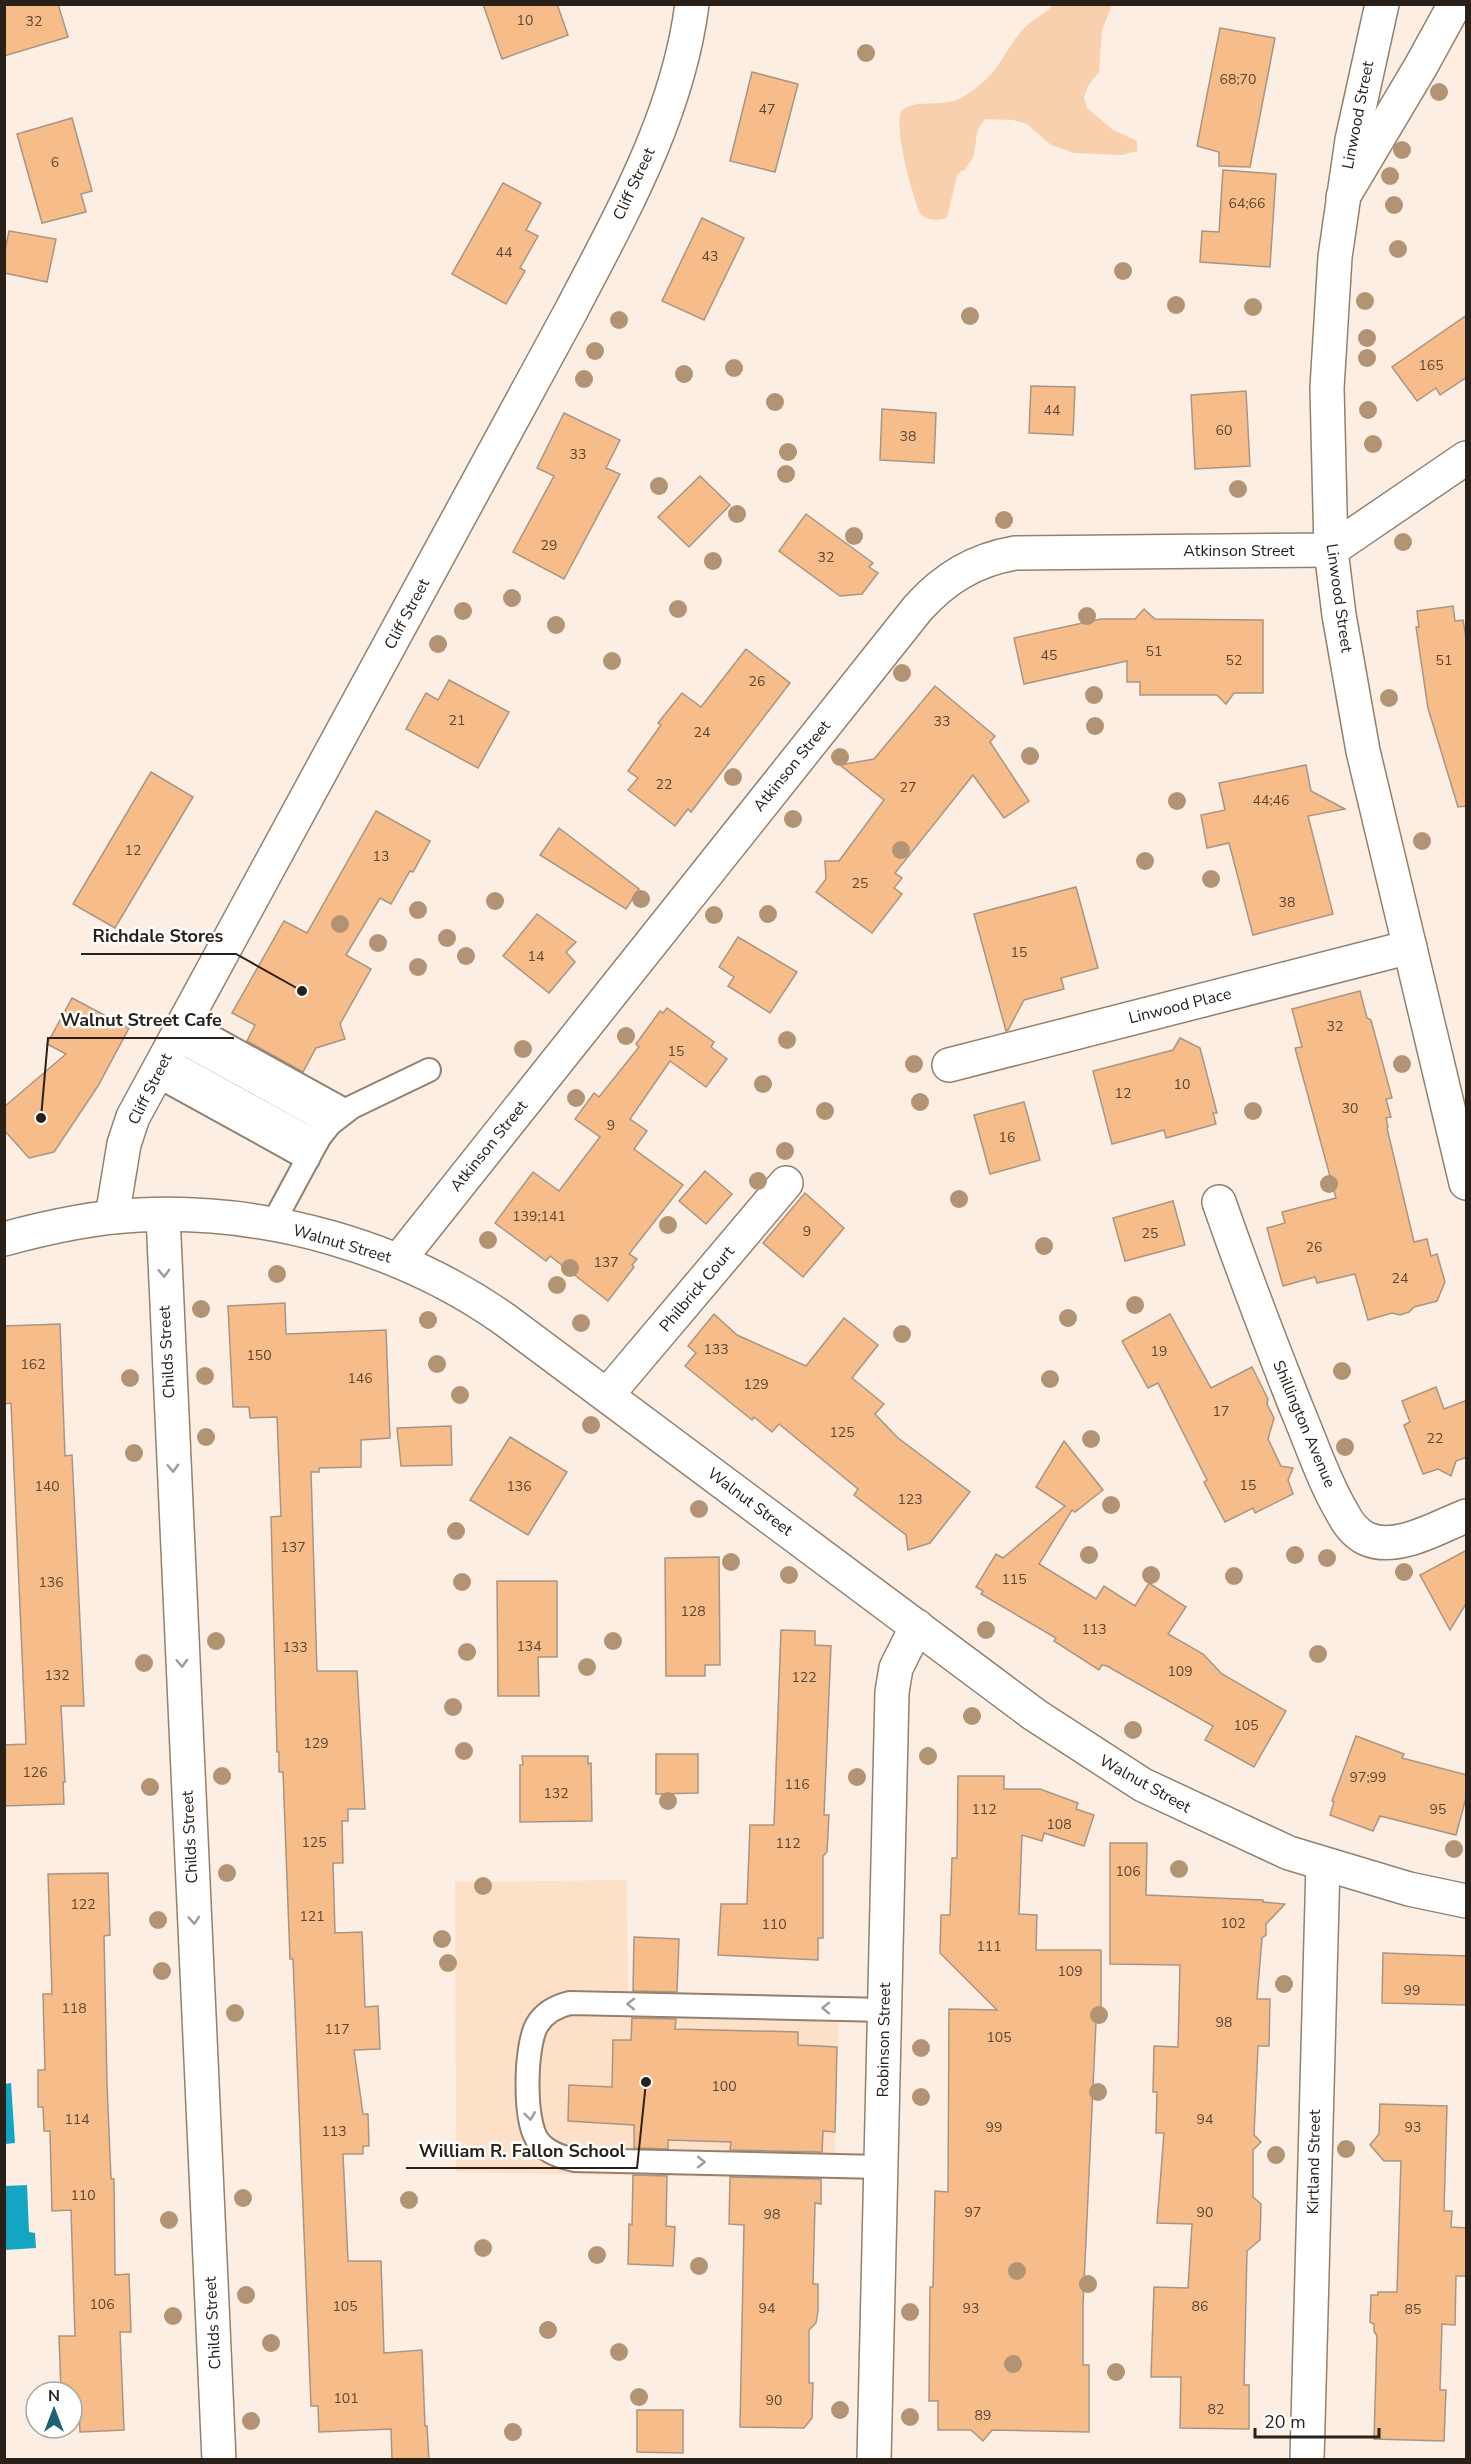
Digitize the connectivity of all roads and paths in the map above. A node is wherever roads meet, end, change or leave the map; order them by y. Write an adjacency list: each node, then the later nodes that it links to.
1 (692, 4): 8 (street, Cliff Street)
2 (1382, 4): 4 (street, Linwood Street)
3 (1455, 4): 4 (street)
4 (1342, 198): 6 (street, Linwood Street)
5 (1467, 458): 6 (street)
6 (1331, 550): 7 (street, Linwood Street); 20 (street, Atkinson Street)
7 (1410, 947): 9 (street, Linwood Place); 13 (street, Linwood Street)
8 (171, 1049): 11 (lane); 12 (lane); 17 (street, Cliff Street)
9 (950, 1065)
10 (429, 1070): 11 (lane)
11 (338, 1117): 12 (lane)
12 (312, 1151): 18 (lane)
13 (1467, 1182)
14 (786, 1183): 21 (street, Philbrick Court)
15 (1219, 1202): 22 (street, Shillington Avenue)
16 (163, 1215): 17 (street, Walnut Street); 18 (street, Walnut Street); 28 (street, Childs Street, one-way to 28)
17 (112, 1217): 19 (street, Walnut Street)
18 (272, 1225): 20 (street, Walnut Street)
19 (4, 1239)
20 (398, 1261): 21 (street, Walnut Street)
21 (608, 1395): 23 (street, Walnut Street)
22 (1467, 1516)
23 (917, 1626): 24 (street, Walnut Street); 26 (street, Robinson Street)
24 (1323, 1864): 25 (street, Walnut Street); 30 (street, Kirtland Street)
25 (1467, 1901)
26 (885, 2010): 27 (street, Robinson Street); 27 (lane, one-way to 27)
27 (881, 2167): 29 (street, Robinson Street)
28 (219, 2460)
29 (874, 2460)
30 (1307, 2460)

